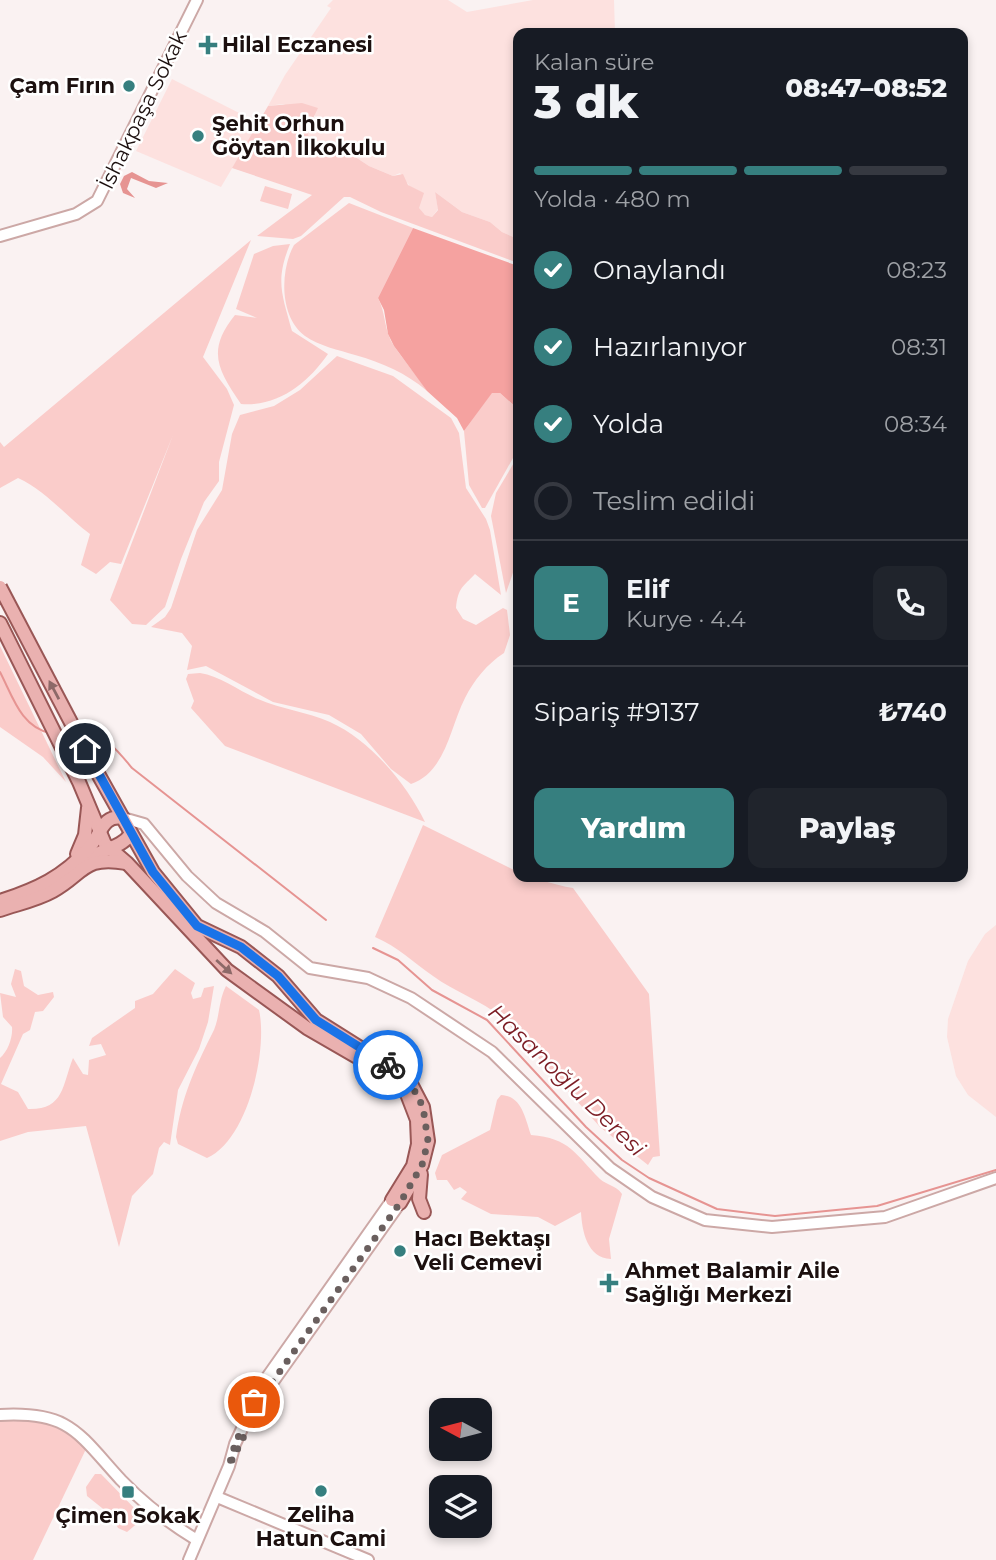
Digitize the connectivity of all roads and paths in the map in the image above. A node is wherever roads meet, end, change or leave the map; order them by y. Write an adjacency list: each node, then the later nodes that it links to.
1 (197, 0): 2 (street, İshakpaşa Sokak)
2 (0, 236)
3 (0, 587): 6 (main road, one-way to 3, bridge)
4 (0, 623): 5 (main road)
5 (88, 804): 7 (main road); 12 (main road)
6 (123, 818): 7 (main road); 8 (street); 9 (main road)
7 (100, 831): 10 (main road); 12 (main road)
8 (150, 831): 9 (street); 18 (street)
9 (130, 835): 10 (main road); 15 (main road)
10 (109, 848): 11 (main road); 12 (main road)
11 (127, 863): 12 (main road); 16 (main road, one-way to 16)
12 (74, 868): 13 (main road); 14 (main road)
13 (0, 901)
14 (0, 909)
15 (256, 958): 16 (main road); 17 (main road)
16 (254, 991): 19 (main road)
17 (422, 1165): 19 (main road); 20 (main road)
18 (996, 1178)
19 (396, 1201): 22 (street)
20 (424, 1212)
21 (0, 1415): 23 (street)
22 (217, 1497): 23 (street); 25 (street)
23 (197, 1540): 24 (street)
24 (189, 1560)
25 (368, 1560)

